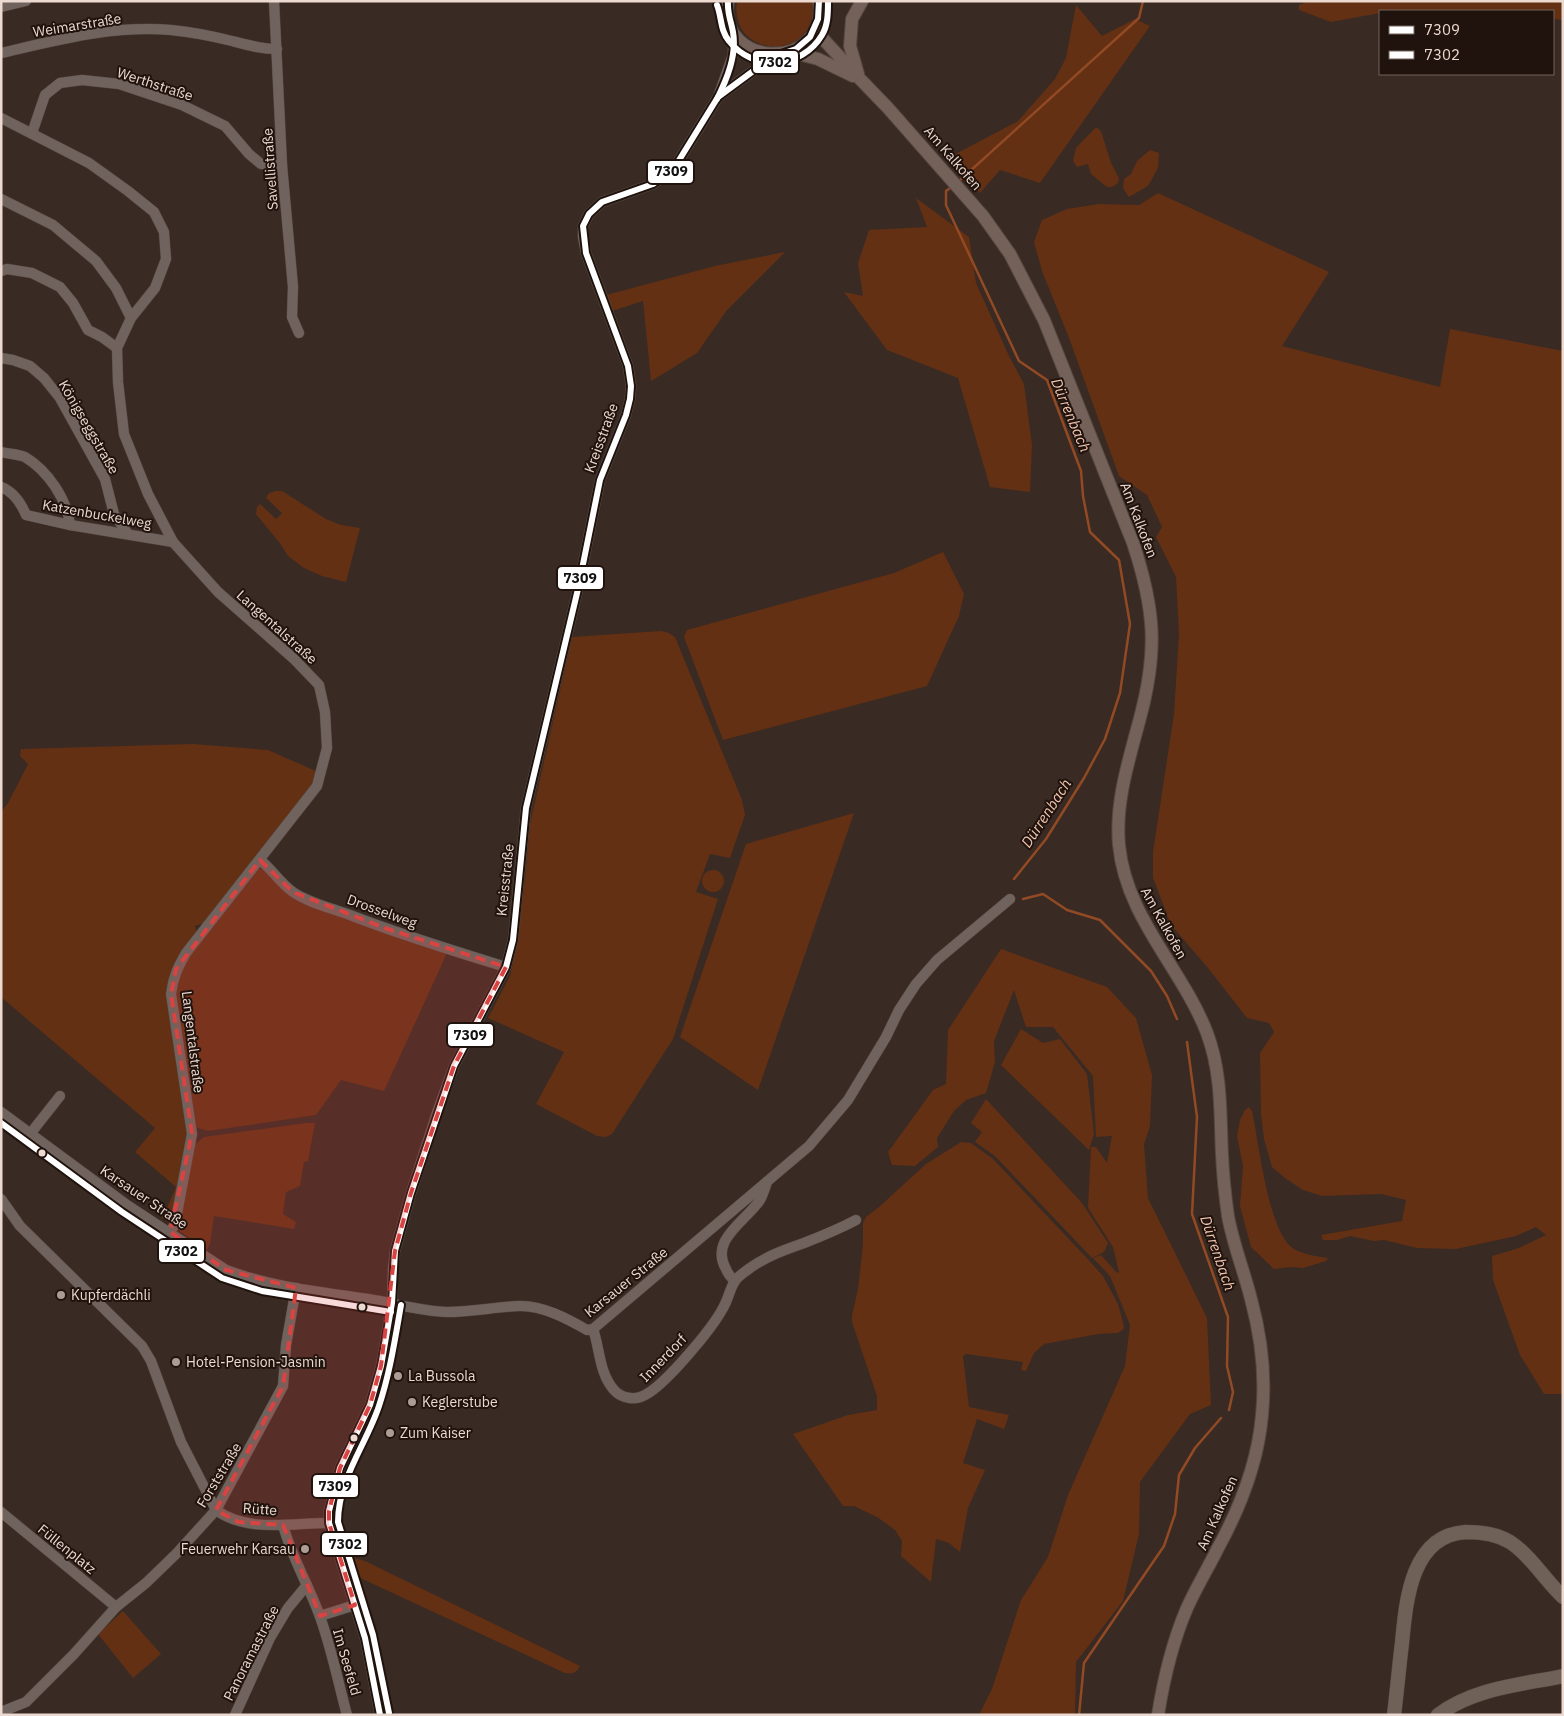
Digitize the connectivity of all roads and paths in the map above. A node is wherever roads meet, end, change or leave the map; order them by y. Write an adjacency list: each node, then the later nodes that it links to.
1 (26, 1): 7 (street)
2 (274, 1): 10 (street, Savellistraße)
3 (828, 1): 6 (main road)
4 (862, 1): 14 (main road)
5 (727, 3): 9 (main road)
6 (819, 6): 8 (main road)
7 (1, 7)
8 (816, 27): 11 (main road); 14 (main road, Am Kalkofen)
9 (733, 31): 13 (main road); 15 (street, Kreisstraße)
10 (276, 49): 12 (street, Weimarstraße); 18 (street, Savellistraße)
11 (791, 52): 13 (main road); 14 (main road, Am Kalkofen)
12 (1, 53)
13 (778, 55): 15 (street, Kreisstraße)
14 (860, 79): 59 (main road, Am Kalkofen)
15 (718, 97): 32 (street, Kreisstraße)
16 (1, 118): 17 (street, Langentalstraße)
17 (32, 133): 18 (street, Werthstraße); 21 (street, Langentalstraße)
18 (282, 165): 22 (street, Savellistraße)
19 (1, 199): 21 (street)
20 (1, 271): 23 (street)
21 (130, 318): 23 (street, Langentalstraße)
22 (299, 333)
23 (117, 348): 29 (street, Langentalstraße)
24 (1, 358): 28 (street, Königseggstraße)
25 (1, 452): 27 (street)
26 (1, 487): 27 (street, Katzenbuckelweg)
27 (70, 525): 28 (street, Katzenbuckelweg)
28 (128, 534): 29 (street, Katzenbuckelweg)
29 (173, 542): 30 (street, Langentalstraße)
30 (260, 860): 32 (street, Drosselweg); 40 (street, Langentalstraße)
31 (1010, 899): 37 (street, Karsauer Straße)
32 (506, 967): 43 (street, Kreisstraße)
33 (60, 1096): 36 (street)
34 (1, 1112): 35 (street, Karsauer Straße)
35 (6, 1120): 36 (street, Karsauer Straße)
36 (30, 1134): 40 (street, Karsauer Straße)
37 (768, 1180): 41 (street); 44 (street, Karsauer Straße)
38 (1, 1199): 45 (street)
39 (856, 1220): 41 (street, Innerdorf)
40 (170, 1232): 42 (street, Karsauer Straße)
41 (735, 1281): 44 (street, Innerdorf)
42 (296, 1288): 43 (street, Karsauer Straße); 45 (street, Forststraße)
43 (392, 1303): 44 (street, Karsauer Straße); 47 (street, Kreisstraße)
44 (593, 1329)
45 (216, 1510): 48 (street, Rütte); 52 (street, Forststraße)
46 (1, 1512): 52 (street, Füllenplatz)
47 (329, 1523): 48 (street, Rütte); 51 (street, Kreisstraße)
48 (283, 1524): 49 (street)
49 (307, 1585): 53 (street, Im Seefeld); 56 (street, Panoramastraße)
50 (1563, 1597): 60 (highway)
51 (355, 1605): 53 (street, Im Seefeld); 58 (street, Kreisstraße)
52 (116, 1607): 55 (street, Forststraße)
53 (320, 1616): 57 (street, Im Seefeld)
54 (1563, 1676): 61 (highway)
55 (1, 1712)
56 (235, 1715)
57 (347, 1715)
58 (380, 1715)
59 (1158, 1715)
60 (1394, 1715)
61 (1438, 1715)

